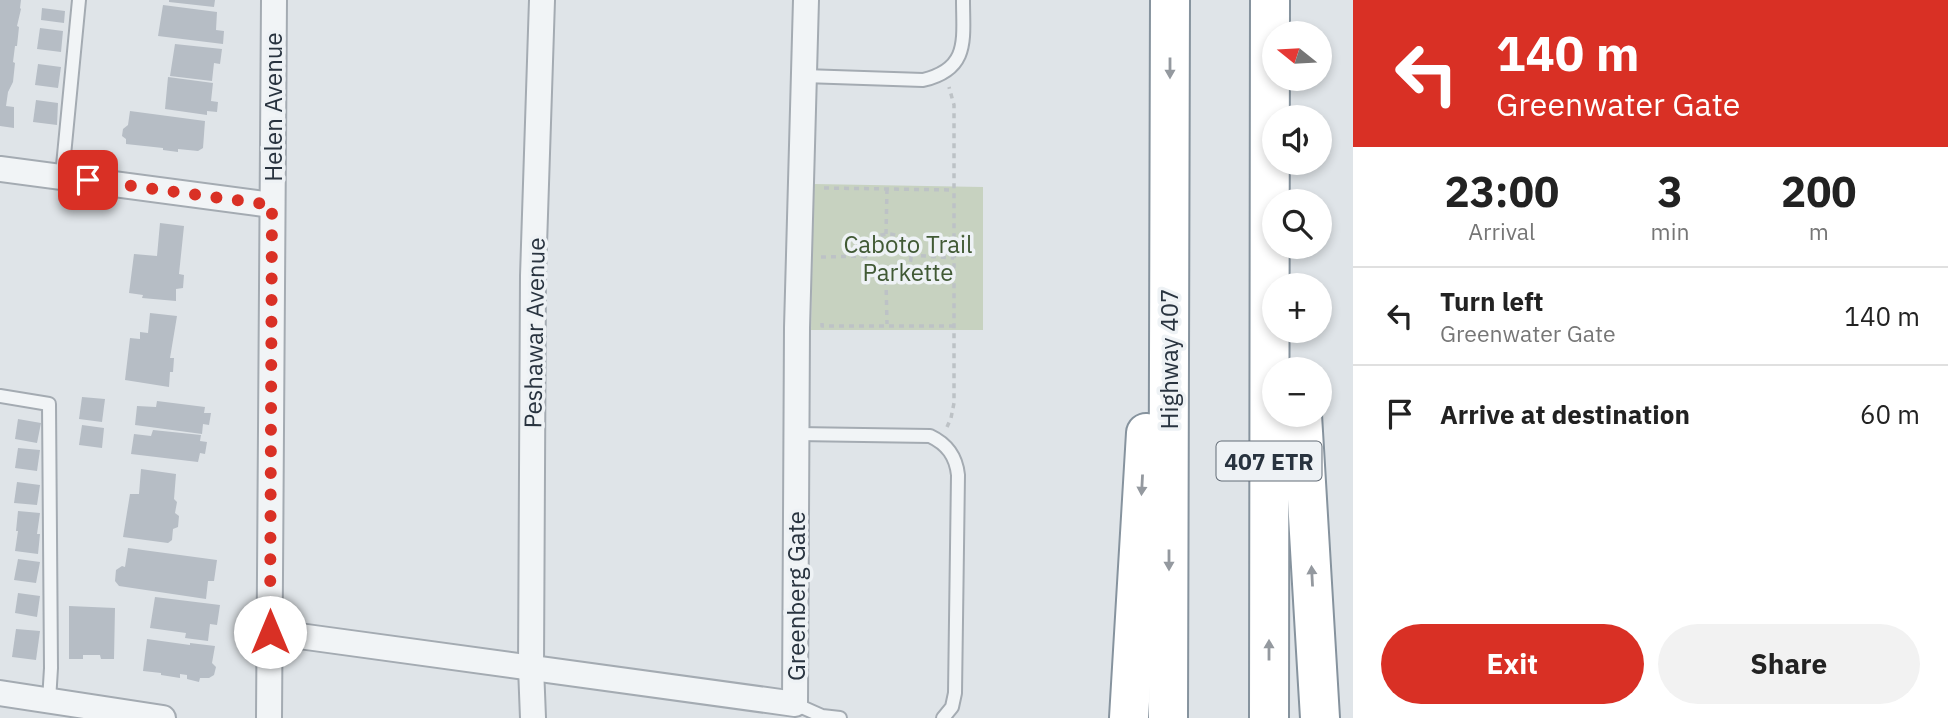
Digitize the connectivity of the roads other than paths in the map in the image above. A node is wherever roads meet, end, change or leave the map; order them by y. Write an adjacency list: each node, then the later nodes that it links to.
1 (79, 0): 10 (lane)
2 (274, 0): 12 (street, Helen Avenue)
3 (542, 0): 19 (street, Peshawar Avenue)
4 (806, 0): 8 (street, Greenberg Gate)
5 (963, 0): 8 (lane)
6 (1171, 0): 13 (highway, Highway 407, one-way to 13)
7 (1270, 0): 11 (highway, 407 ETR)
8 (804, 76): 17 (street, Greenberg Gate)
9 (0, 169): 10 (street)
10 (62, 176): 12 (street)
11 (1272, 189)
12 (272, 205): 18 (street, Helen Avenue)
13 (1170, 222): 28 (highway, one-way to 28); 29 (highway, Highway 407, one-way to 29)
14 (1272, 259): 30 (highway, 407 ETR, one-way to 14)
15 (0, 396): 21 (lane)
16 (1303, 427): 31 (highway, one-way to 16)
17 (797, 434): 22 (street, Greenberg Gate); 27 (lane)
18 (270, 632): 19 (street, Greenberg Gate); 24 (street, Helen Avenue)
19 (531, 667): 22 (street, Greenberg Gate); 25 (street, Peshawar Avenue)
20 (0, 693): 21 (street)
21 (49, 701): 23 (street)
22 (795, 704): 26 (lane)
23 (163, 718)
24 (269, 718)
25 (533, 718)
26 (841, 718)
27 (943, 718)
28 (1129, 718)
29 (1168, 718)
30 (1269, 718)
31 (1320, 718)

